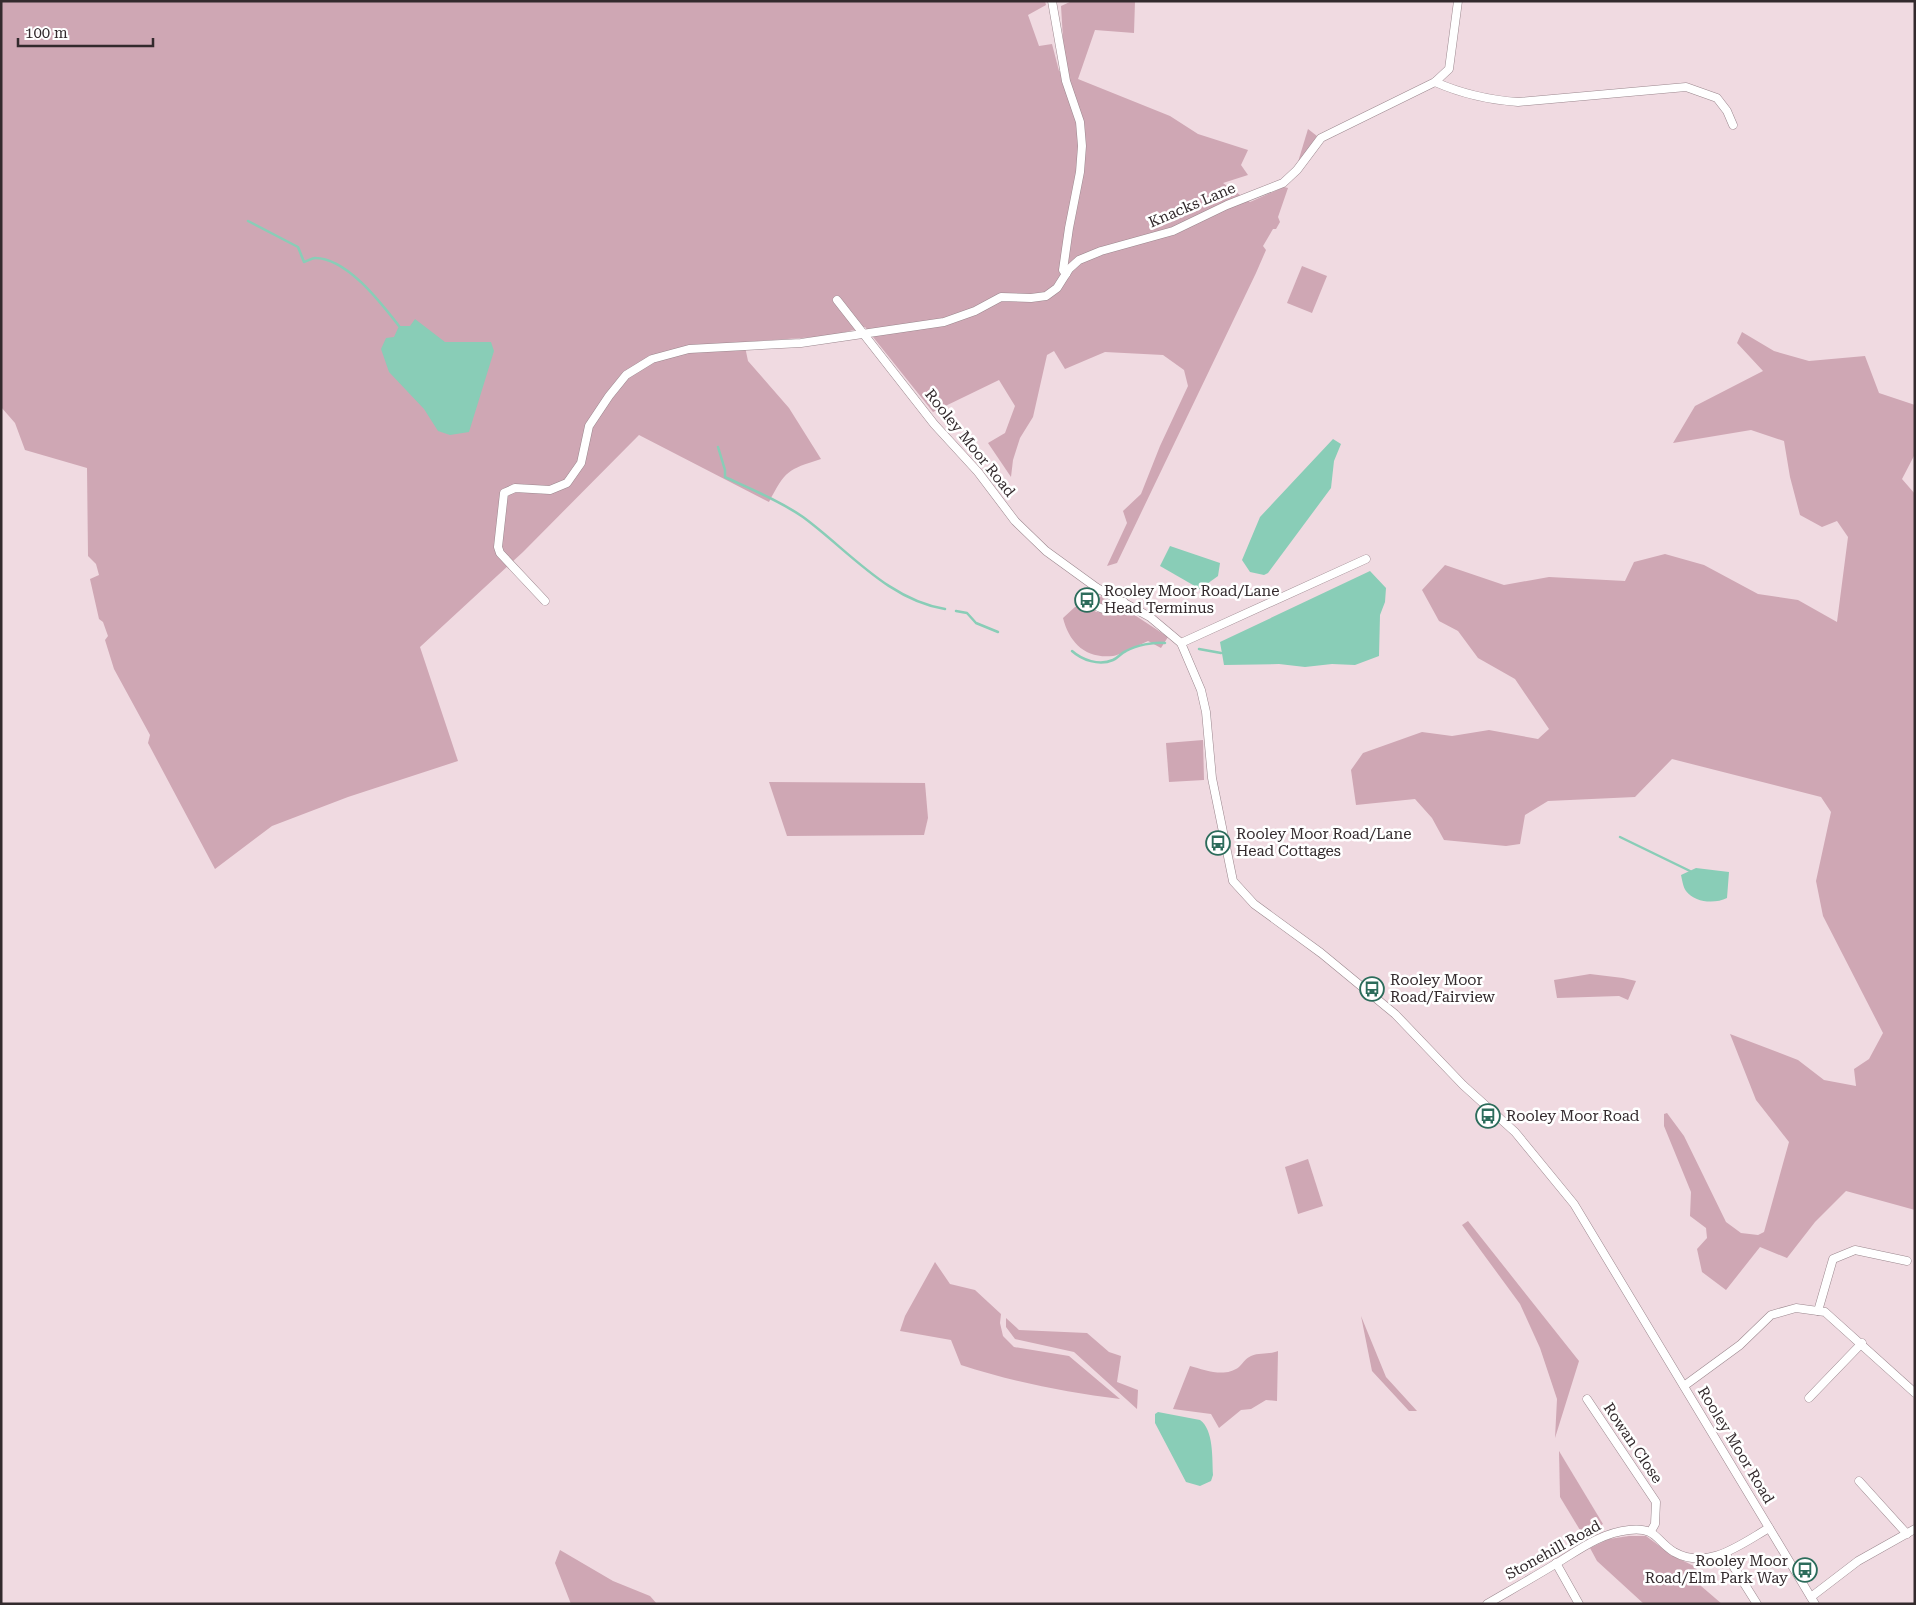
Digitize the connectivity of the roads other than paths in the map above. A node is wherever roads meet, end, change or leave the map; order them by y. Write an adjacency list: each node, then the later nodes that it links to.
1 (1052, 1): 5 (street)
2 (1458, 1): 3 (street, Knacks Lane)
3 (1435, 82): 4 (street); 5 (street, Knacks Lane)
4 (1733, 125)
5 (1066, 274): 7 (street, Knacks Lane)
6 (837, 300): 7 (street, Rooley Moor Road)
7 (863, 333): 9 (street, Rooley Moor Road); 10 (street, Knacks Lane)
8 (1366, 559): 12 (street)
9 (1096, 588): 11 (street, Rooley Moor Road); 11 (street)
10 (545, 601)
11 (1124, 602): 12 (street, Rooley Moor Road)
12 (1181, 643): 16 (street, Rooley Moor Road)
13 (1907, 1261): 14 (street)
14 (1818, 1311): 15 (street); 16 (street)
15 (1862, 1343): 17 (street); 18 (street)
16 (1684, 1386): 21 (street, Rooley Moor Road)
17 (1915, 1393)
18 (1809, 1398)
19 (1587, 1399): 23 (street, Rowan Close)
20 (1859, 1481): 24 (street)
21 (1769, 1528): 25 (street); 27 (street, Rooley Moor Road)
22 (1915, 1529): 24 (street)
23 (1651, 1531): 25 (street); 26 (street, Stonehill Road)
24 (1907, 1534): 27 (street)
25 (1726, 1553): 30 (street)
26 (1556, 1564): 28 (street, Stonehill Road); 29 (street)
27 (1813, 1600)
28 (1487, 1604)
29 (1579, 1604)
30 (1757, 1604)

